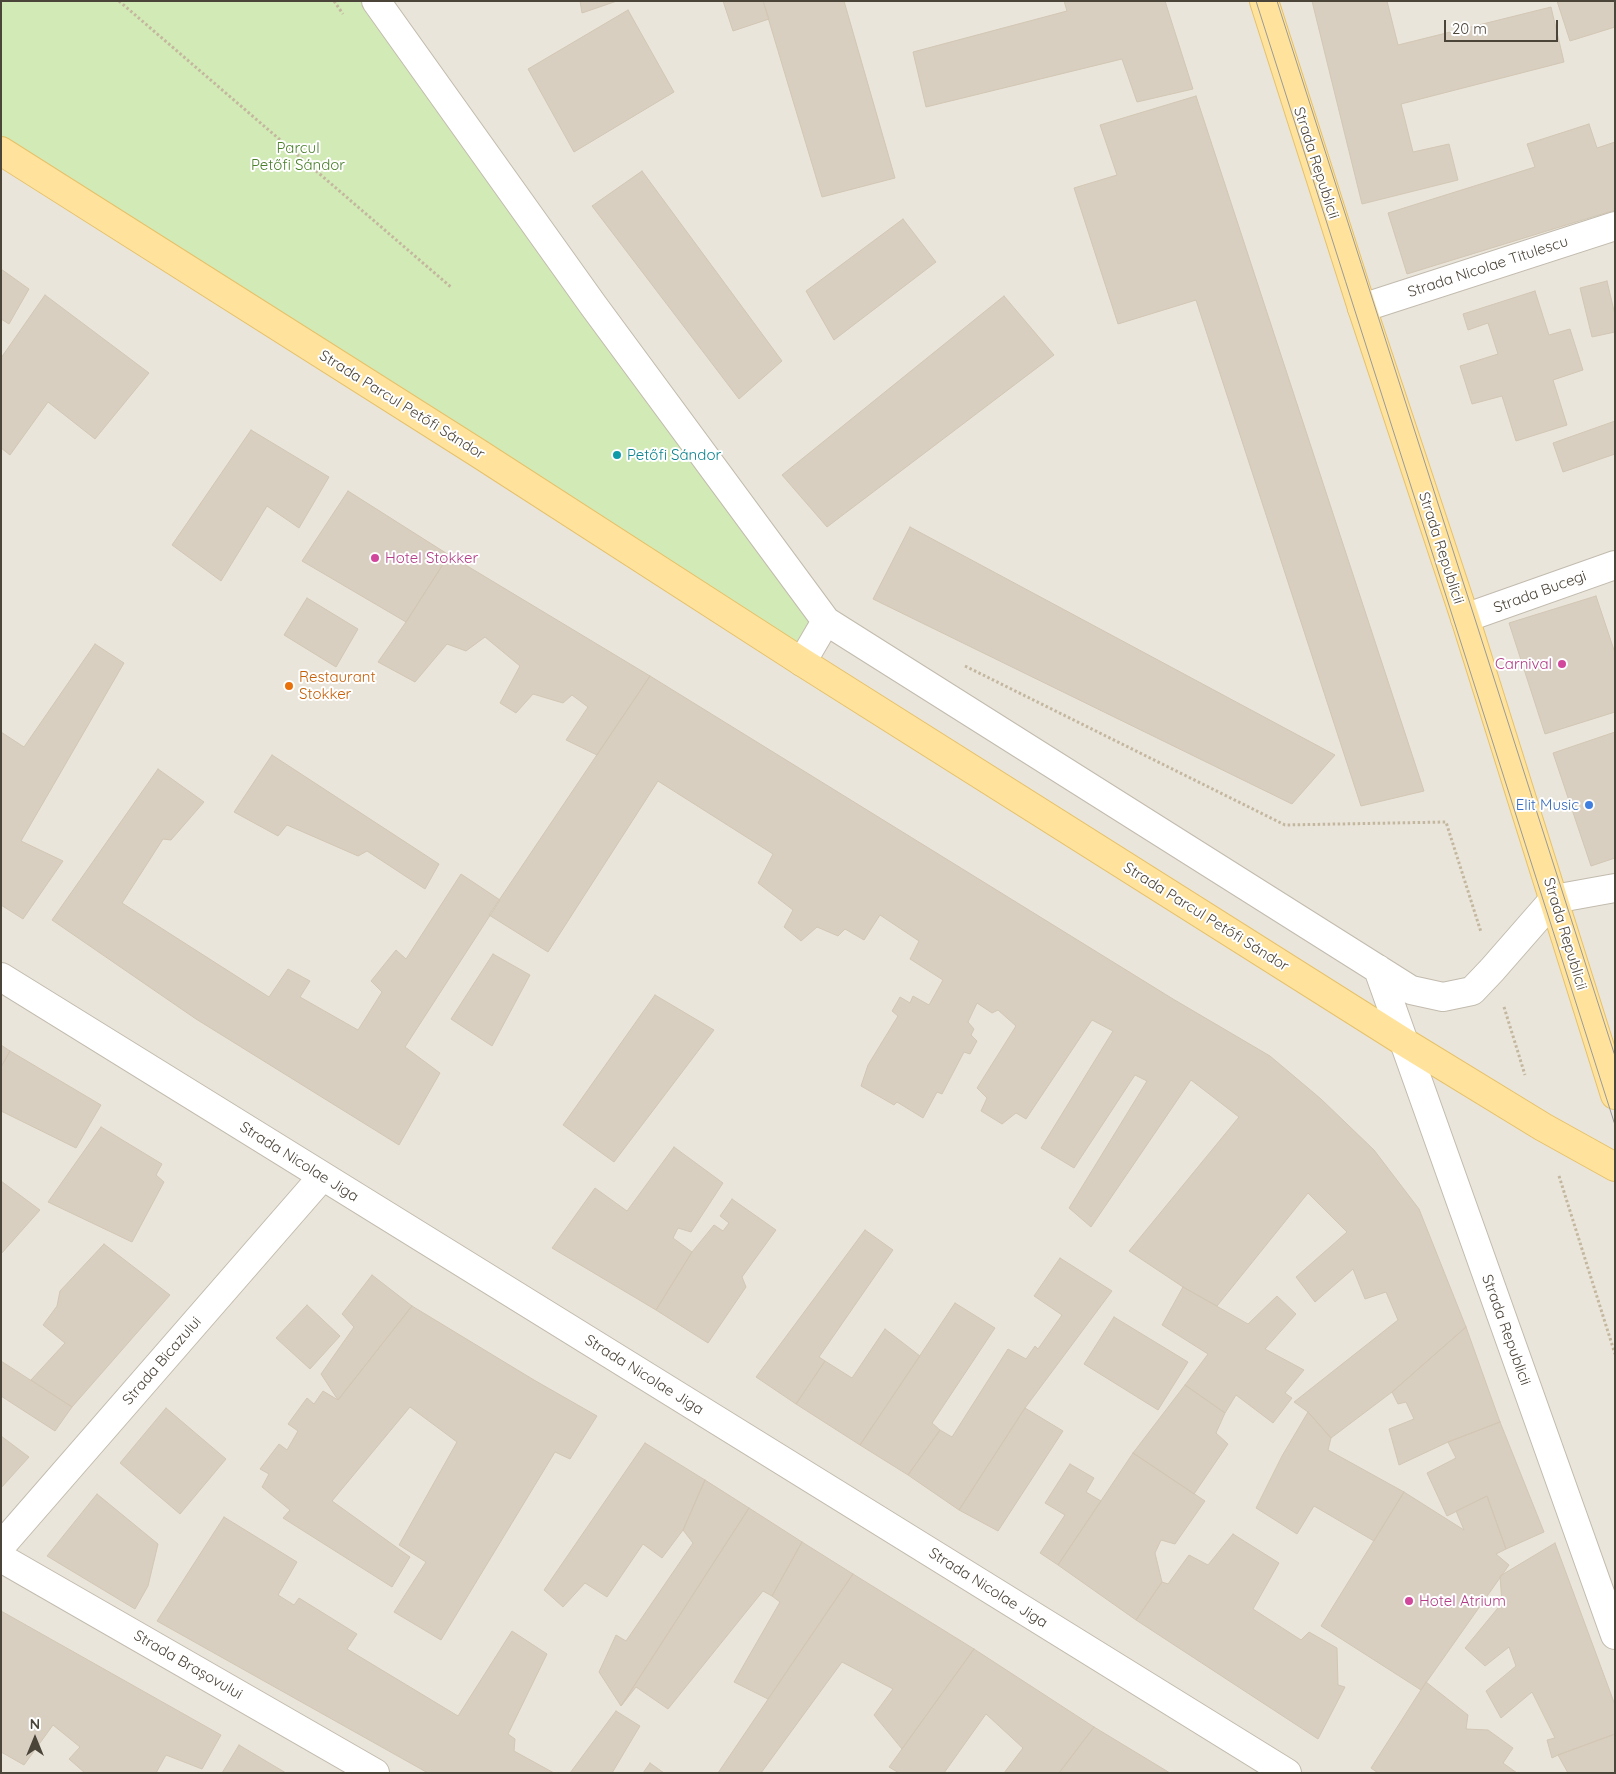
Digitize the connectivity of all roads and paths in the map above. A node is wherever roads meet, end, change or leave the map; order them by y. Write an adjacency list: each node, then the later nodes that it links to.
1 (119, 1): 8 (path)
2 (334, 1): 5 (path)
3 (376, 1): 12 (street)
4 (1264, 1): 9 (main road, Strada Republicii)
5 (346, 17)
6 (1, 151): 13 (main road, Strada Parcul Petőfi Sándor)
7 (1615, 226): 9 (street, Strada Nicolae Titulescu)
8 (452, 288)
9 (1362, 308): 11 (main road, Strada Republicii)
10 (1615, 565): 11 (street, Strada Bucegi)
11 (1465, 618): 16 (main road, Strada Republicii)
12 (826, 621): 13 (street); 17 (street)
13 (802, 662): 20 (main road, Strada Parcul Petőfi Sándor)
14 (957, 662): 18 (path)
15 (1615, 888): 16 (street)
16 (1554, 899): 18 (street); 21 (main road, Strada Republicii)
17 (1378, 969): 18 (street); 20 (street, Strada Republicii)
18 (1492, 970)
19 (1, 977): 23 (street, Strada Nicolae Jiga)
20 (1404, 1042): 22 (main road, Strada Parcul Petőfi Sándor); 26 (street, Strada Republicii)
21 (1615, 1096)
22 (1615, 1167)
23 (322, 1177): 24 (street, Strada Bicazului); 28 (street, Strada Nicolae Jiga)
24 (1, 1546)
25 (1, 1558): 27 (street, Strada Brașovului)
26 (1615, 1635)
27 (375, 1773)
28 (1287, 1773)

